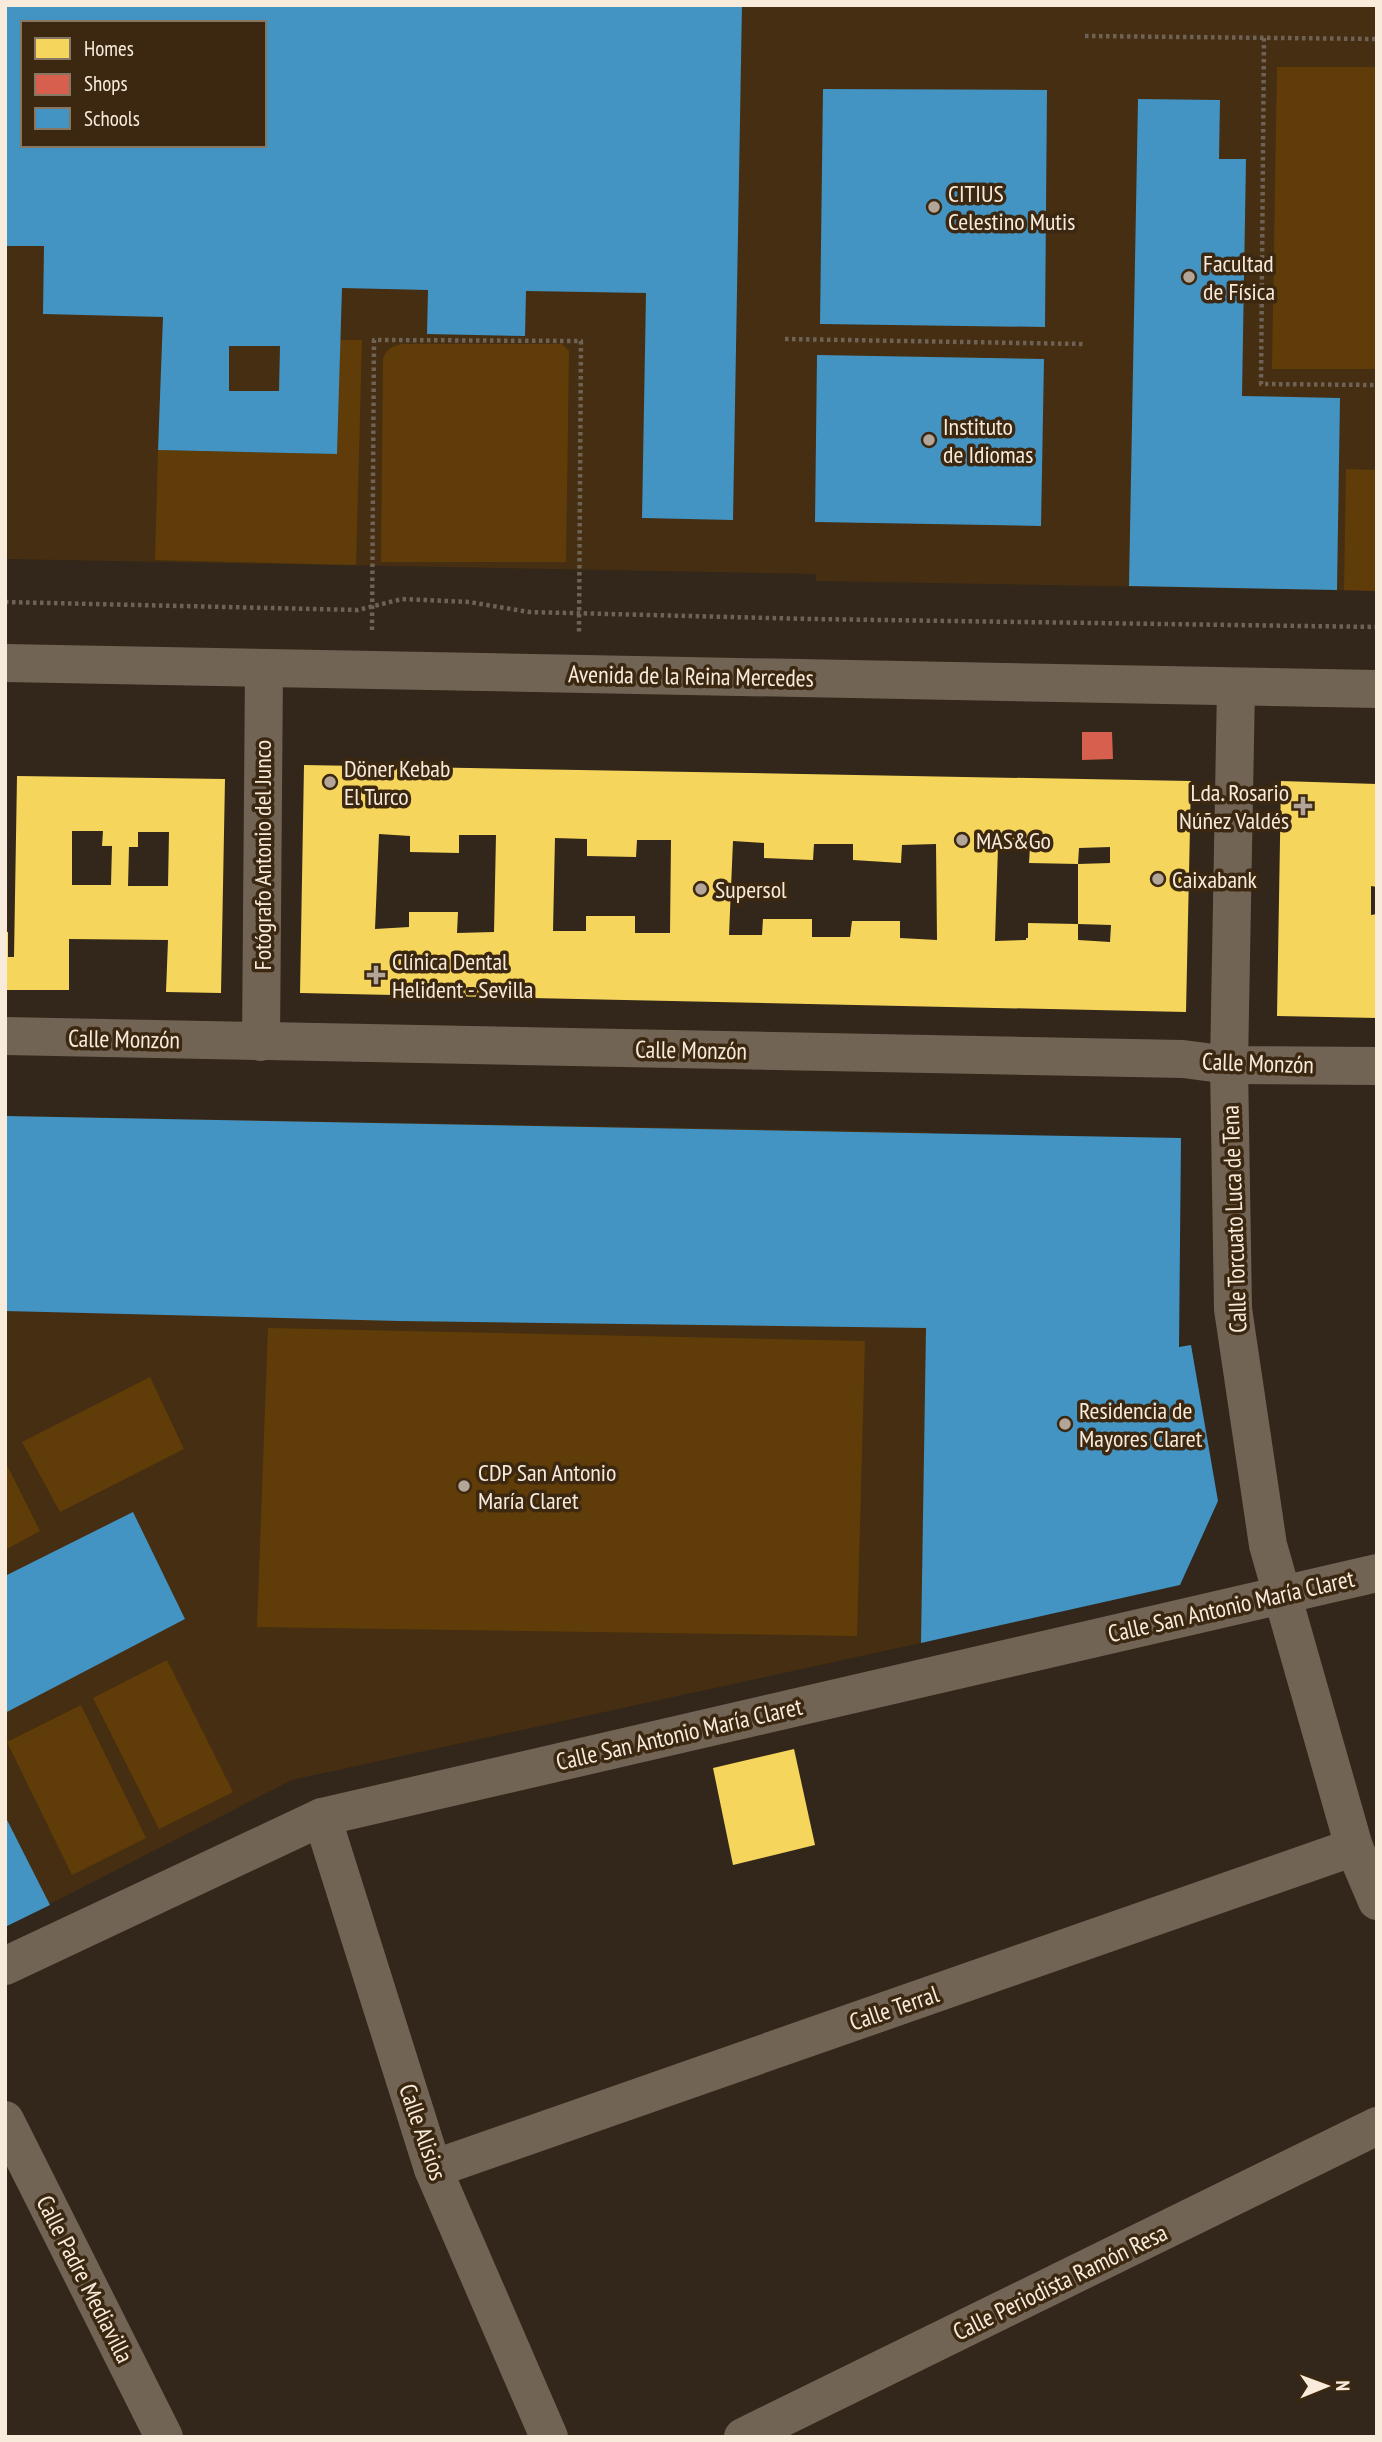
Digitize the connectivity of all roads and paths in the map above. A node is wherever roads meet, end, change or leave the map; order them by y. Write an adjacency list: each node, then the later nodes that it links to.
1 (1085, 36): 2 (path)
2 (1264, 38): 3 (path); 6 (path)
3 (1377, 39)
4 (785, 339): 5 (path)
5 (1083, 344)
6 (1377, 385)
7 (5, 602): 8 (path)
8 (373, 606): 9 (path); 9 (path); 13 (path)
9 (579, 613): 10 (path); 14 (path)
10 (1377, 627)
11 (5, 663): 12 (street, Avenida de la Reina Mercedes)
12 (264, 668): 13 (street, Avenida de la Reina Mercedes); 18 (street, Fotógrafo Antonio del Junco)
13 (372, 670): 14 (street, Avenida de la Reina Mercedes)
14 (579, 674): 15 (street, Avenida de la Reina Mercedes)
15 (1236, 687): 16 (street, Avenida de la Reina Mercedes); 19 (street, Calle Torcuato Luca de Tena)
16 (1377, 689)
17 (5, 1036): 18 (street, Calle Monzón)
18 (261, 1042): 19 (street, Calle Monzón)
19 (1228, 1065): 20 (street, Calle Monzón); 22 (street, Calle Torcuato Luca de Tena)
20 (1377, 1066)
21 (1377, 1573): 22 (street, Calle San Antonio María Claret)
22 (1281, 1594): 23 (street, Calle San Antonio María Claret); 24 (street, Calle Torcuato Luca de Tena)
23 (322, 1817): 26 (street, Calle San Antonio María Claret); 29 (street, Calle Alisios)
24 (1354, 1847): 25 (street, Calle Torcuato Luca de Tena); 29 (street, Calle Terral)
25 (1377, 1901)
26 (5, 1966)
27 (5, 2120): 30 (street, Calle Padre Mediavilla)
28 (1377, 2126): 32 (street, Calle Periodista Ramón Resa)
29 (433, 2169): 31 (street, Calle Alisios)
30 (164, 2437)
31 (549, 2437)
32 (743, 2437)

